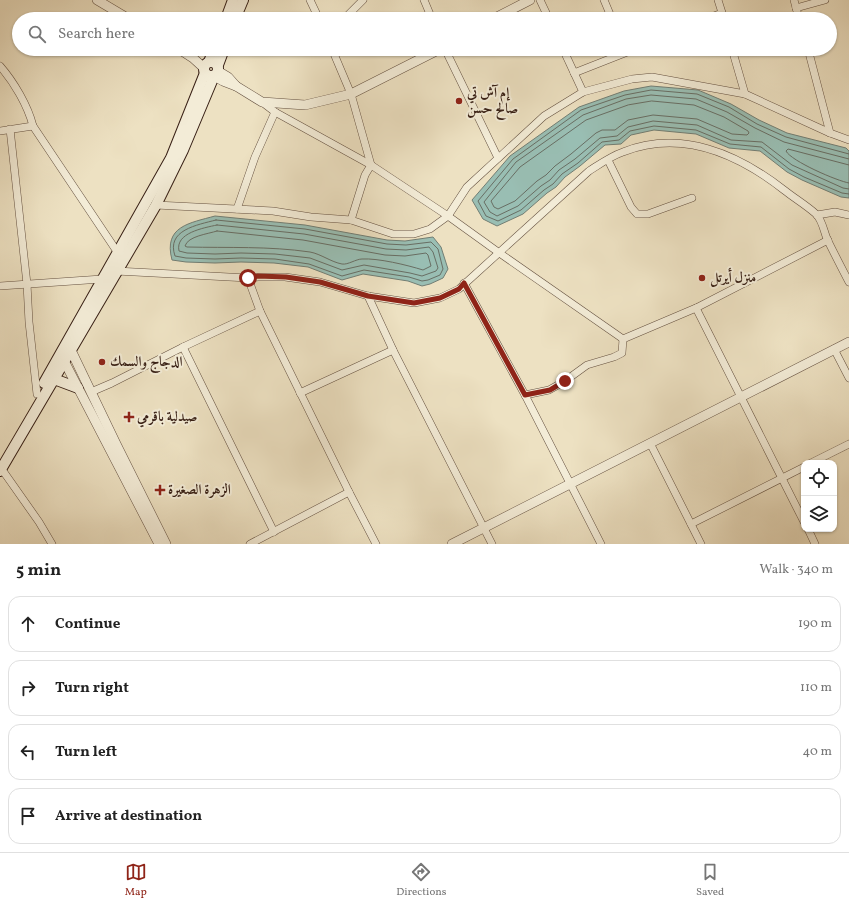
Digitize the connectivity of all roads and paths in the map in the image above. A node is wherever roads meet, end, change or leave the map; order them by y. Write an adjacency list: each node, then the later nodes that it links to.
1 (97, 0): 13 (street)
2 (233, 0): 16 (main road)
3 (242, 0): 17 (main road)
4 (310, 0): 18 (street)
5 (363, 0): 19 (street)
6 (424, 0): 20 (street)
7 (530, 0): 21 (street)
8 (540, 0): 22 (street)
9 (604, 0): 23 (street)
10 (718, 0): 24 (street)
11 (794, 0): 14 (street)
12 (825, 0): 14 (street)
13 (105, 3): 15 (street)
14 (796, 8): 25 (street)
15 (118, 12)
16 (229, 12)
17 (238, 12)
18 (316, 12)
19 (351, 12)
20 (429, 12)
21 (507, 12)
22 (546, 12)
23 (609, 12)
24 (722, 12)
25 (797, 12)
26 (190, 56): 37 (street)
27 (213, 56): 37 (main road)
28 (219, 56): 37 (main road)
29 (335, 56): 40 (street)
30 (426, 56): 40 (street)
31 (448, 56): 49 (street)
32 (566, 56): 38 (street)
33 (613, 56): 38 (street)
34 (734, 56): 41 (street)
35 (810, 56): 47 (street)
36 (0, 66): 44 (street)
37 (211, 69): 42 (street); 53 (main road); 61 (main road)
38 (574, 72): 39 (street)
39 (583, 92): 41 (street); 49 (street)
40 (351, 94): 42 (street); 51 (street)
41 (745, 94): 47 (street)
42 (262, 102): 43 (street)
43 (275, 112): 51 (street); 54 (street)
44 (33, 126): 45 (street); 61 (street)
45 (10, 130): 46 (street); 67 (street)
46 (0, 131)
47 (830, 133): 48 (street)
48 (849, 140)
49 (498, 158): 57 (street)
50 (608, 160): 52 (street); 55 (street); 60 (street)
51 (371, 165): 57 (street); 58 (street)
52 (692, 198)
53 (156, 205): 54 (street); 62 (main road)
54 (237, 209): 58 (street)
55 (817, 215): 56 (street); 59 (street)
56 (849, 215)
57 (448, 216): 58 (street); 60 (street)
58 (351, 220)
59 (828, 240): 65 (street); 70 (street)
60 (498, 252): 66 (street); 72 (street)
61 (118, 253): 64 (main road)
62 (116, 271): 63 (street); 74 (main road)
63 (248, 278): 69 (street); 71 (street)
64 (102, 279): 67 (street); 74 (main road)
65 (849, 282)
66 (464, 283): 69 (street); 85 (street)
67 (27, 284): 68 (street); 84 (street)
68 (0, 286)
69 (368, 296): 77 (street)
70 (696, 308): 72 (street); 86 (street)
71 (260, 310): 75 (street); 83 (street)
72 (623, 339): 85 (street)
73 (849, 342): 76 (street)
74 (69, 346): 78 (main road); 82 (street)
75 (183, 347): 82 (street); 99 (street)
76 (834, 349): 79 (street); 86 (street)
77 (393, 350): 83 (street); 98 (street)
78 (62, 357): 80 (main road); 81 (street); 84 (main road)
79 (849, 378)
80 (54, 379): 81 (main road); 92 (main road)
81 (78, 388): 102 (street)
82 (91, 392): 103 (street)
83 (300, 393): 95 (street)
84 (37, 394): 89 (main road)
85 (525, 395): 94 (street)
86 (741, 396): 87 (street); 93 (street)
87 (650, 443): 94 (street); 97 (street)
88 (849, 444): 90 (street)
89 (0, 457)
90 (817, 460)
91 (801, 468): 93 (street)
92 (1, 469): 101 (street)
93 (781, 478): 96 (street); 97 (street)
94 (570, 484): 98 (street); 108 (street)
95 (349, 492): 99 (street); 105 (street)
96 (801, 516)
97 (691, 524): 109 (street)
98 (483, 528): 106 (street); 107 (street)
99 (274, 532): 104 (street)
100 (809, 532): 110 (street)
101 (52, 544)
102 (159, 544)
103 (166, 544)
104 (250, 544)
105 (376, 544)
106 (452, 544)
107 (492, 544)
108 (602, 544)
109 (701, 544)
110 (815, 544)

